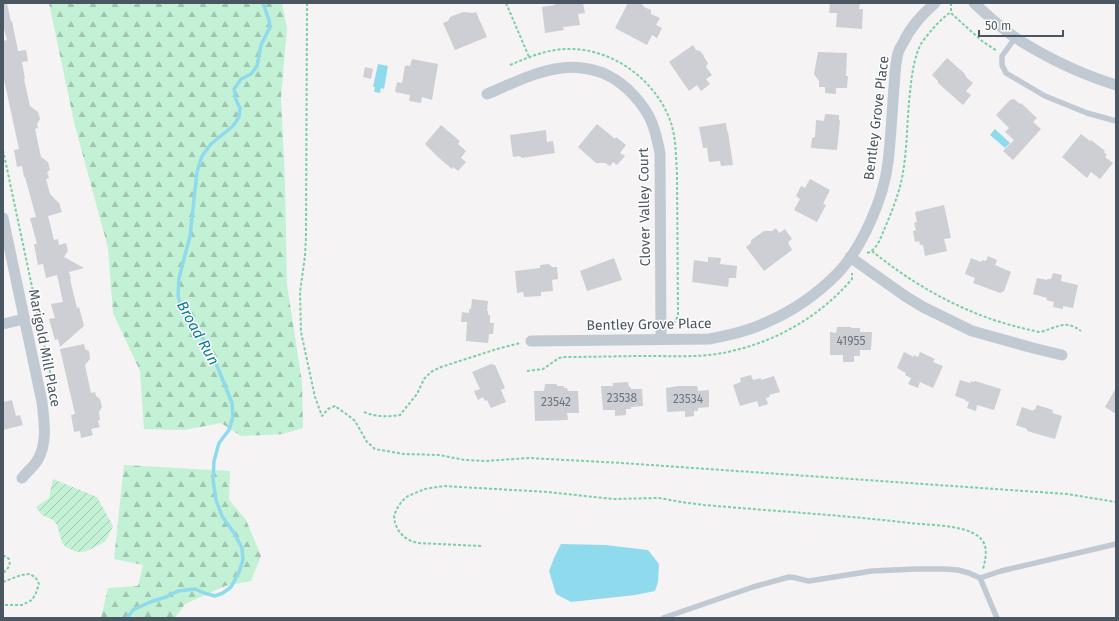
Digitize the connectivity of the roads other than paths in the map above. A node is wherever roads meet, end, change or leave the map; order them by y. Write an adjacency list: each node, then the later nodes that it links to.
1 (935, 3): 8 (street, Bentley Grove Place)
2 (974, 3): 3 (street)
3 (1015, 38): 4 (street); 6 (lane)
4 (1116, 85)
5 (487, 94): 11 (street, Clover Valley Court)
6 (1116, 121)
7 (3, 218): 9 (street, Marigold Mill Place)
8 (854, 260): 11 (street, Bentley Grove Place); 13 (street)
9 (24, 319): 10 (street); 14 (street, Marigold Mill Place)
10 (3, 324)
11 (666, 339): 12 (street, Bentley Grove Place)
12 (531, 341)
13 (1062, 355)
14 (22, 478)
15 (1116, 544): 16 (lane)
16 (980, 578): 17 (lane); 18 (lane)
17 (663, 618)
18 (997, 618)

